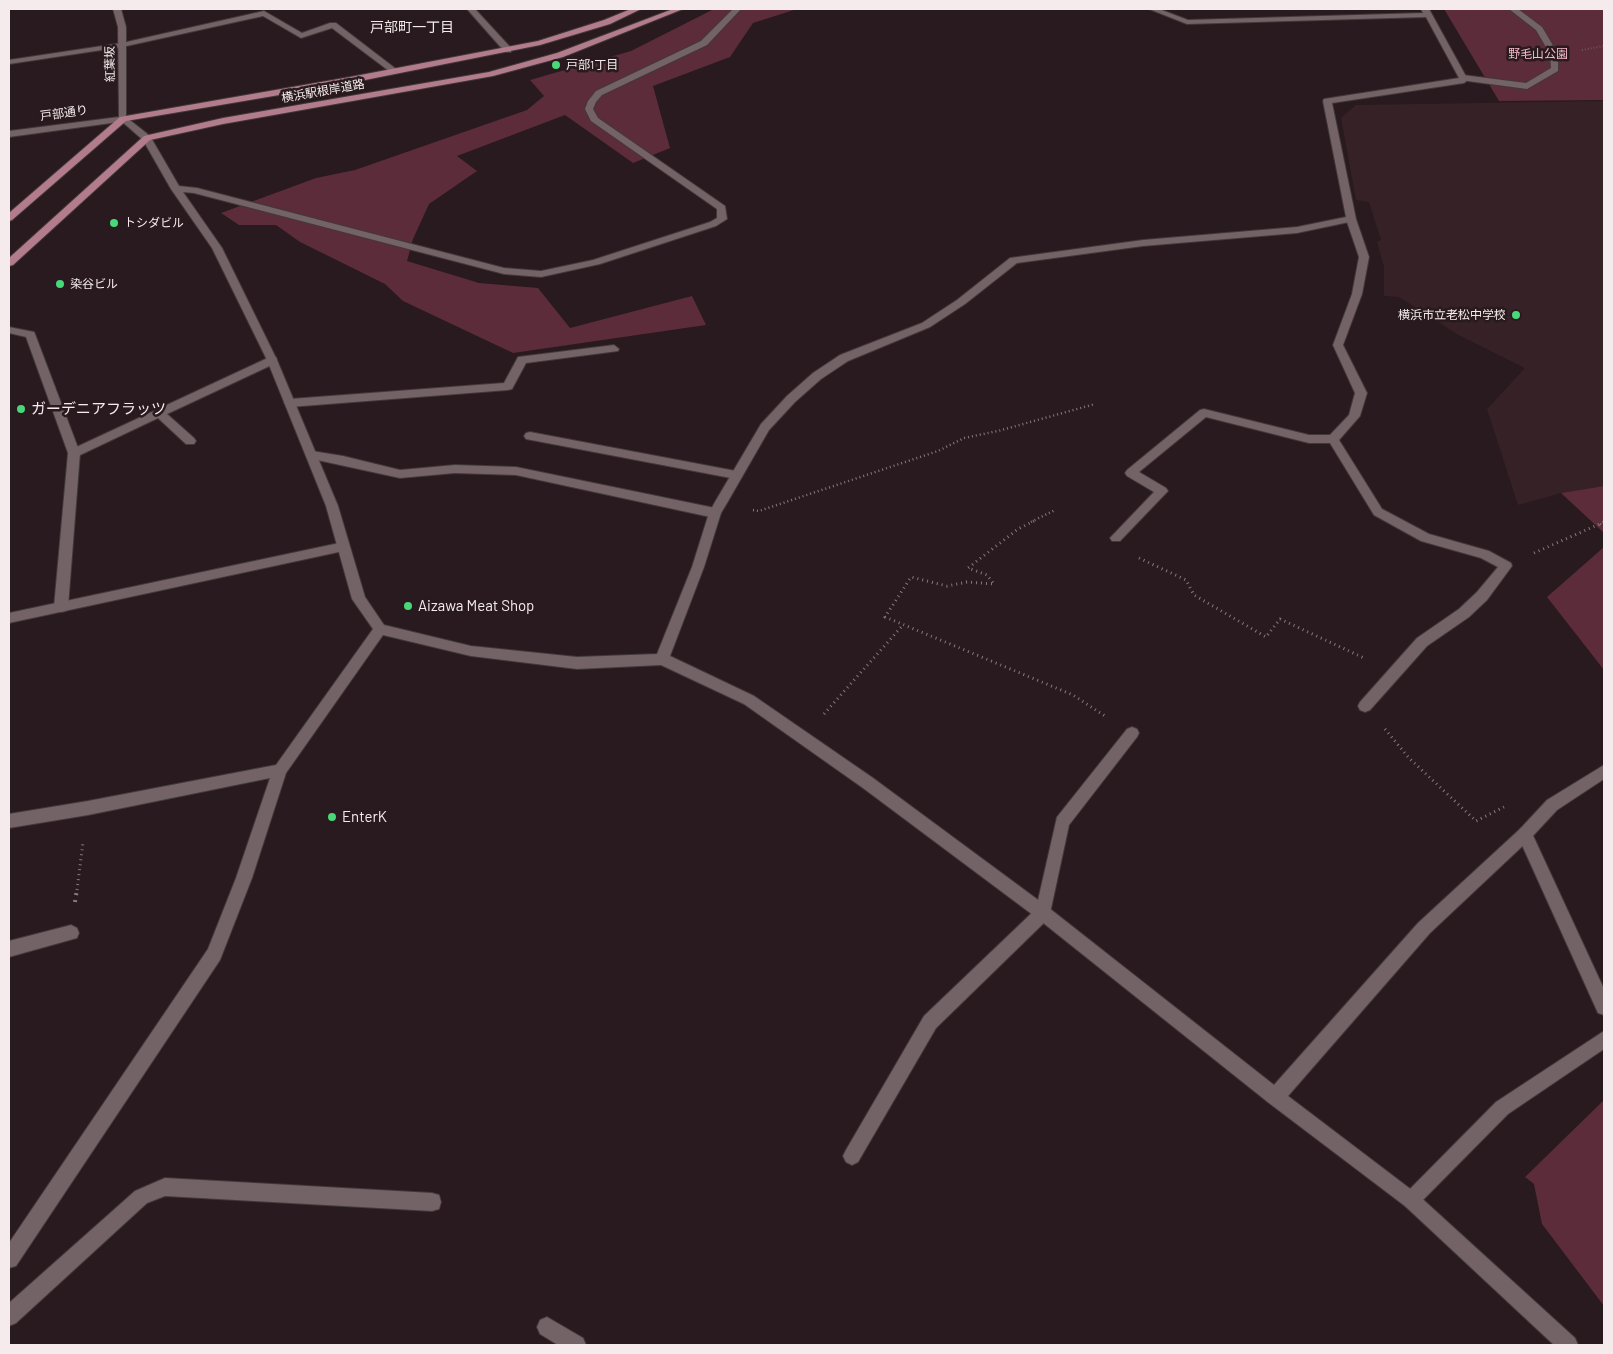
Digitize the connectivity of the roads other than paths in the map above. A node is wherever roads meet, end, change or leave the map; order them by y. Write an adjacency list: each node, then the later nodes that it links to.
1 (117, 9): 9 (street, 紅葉坂)
2 (471, 9): 10 (street)
3 (637, 9): 10 (main road, 横浜駅根岸道路)
4 (679, 9): 16 (main road, 横浜駅根岸道路)
5 (737, 9): 17 (street)
6 (1152, 9): 8 (street)
7 (1513, 9): 13 (street)
8 (1427, 12): 13 (street)
9 (122, 45): 11 (street); 12 (street); 14 (street, 紅葉坂)
10 (508, 50): 12 (main road, 横浜駅根岸道路)
11 (9, 62)
12 (396, 72): 14 (main road, 横浜駅根岸道路)
13 (1463, 78): 19 (street)
14 (123, 119): 15 (street, 戸部通り); 16 (street); 18 (main road)
15 (9, 134)
16 (146, 138): 17 (street); 20 (main road, 横浜駅根岸道路)
17 (176, 189): 23 (street)
18 (9, 218)
19 (1351, 220): 27 (street); 31 (street)
20 (9, 263)
21 (9, 330): 29 (street)
22 (614, 349): 24 (lane)
23 (272, 360): 24 (street); 25 (street)
24 (290, 403): 30 (street)
25 (160, 414): 28 (street); 29 (street)
26 (530, 436): 31 (street)
27 (1333, 439): 33 (street); 39 (street)
28 (190, 441)
29 (74, 453): 35 (street)
30 (312, 456): 32 (street); 34 (street)
31 (736, 475): 32 (street)
32 (718, 507): 38 (street)
33 (1116, 538)
34 (344, 547): 35 (street); 37 (street)
35 (62, 607): 36 (street)
36 (9, 618)
37 (380, 629): 38 (street); 41 (street)
38 (662, 659): 45 (street)
39 (1365, 706)
40 (1132, 733): 45 (street)
41 (280, 770): 43 (street); 54 (street)
42 (1604, 771): 44 (street)
43 (9, 821)
44 (1525, 834): 48 (street); 50 (street)
45 (1043, 913): 50 (street); 51 (street)
46 (71, 933): 47 (street)
47 (9, 949)
48 (1604, 1007)
49 (1604, 1039): 52 (street)
50 (1275, 1097): 52 (street)
51 (852, 1156)
52 (1411, 1200): 58 (street)
53 (432, 1202): 55 (street)
54 (9, 1260)
55 (9, 1316)
56 (547, 1327): 57 (street)
57 (576, 1345)
58 (1568, 1345)

